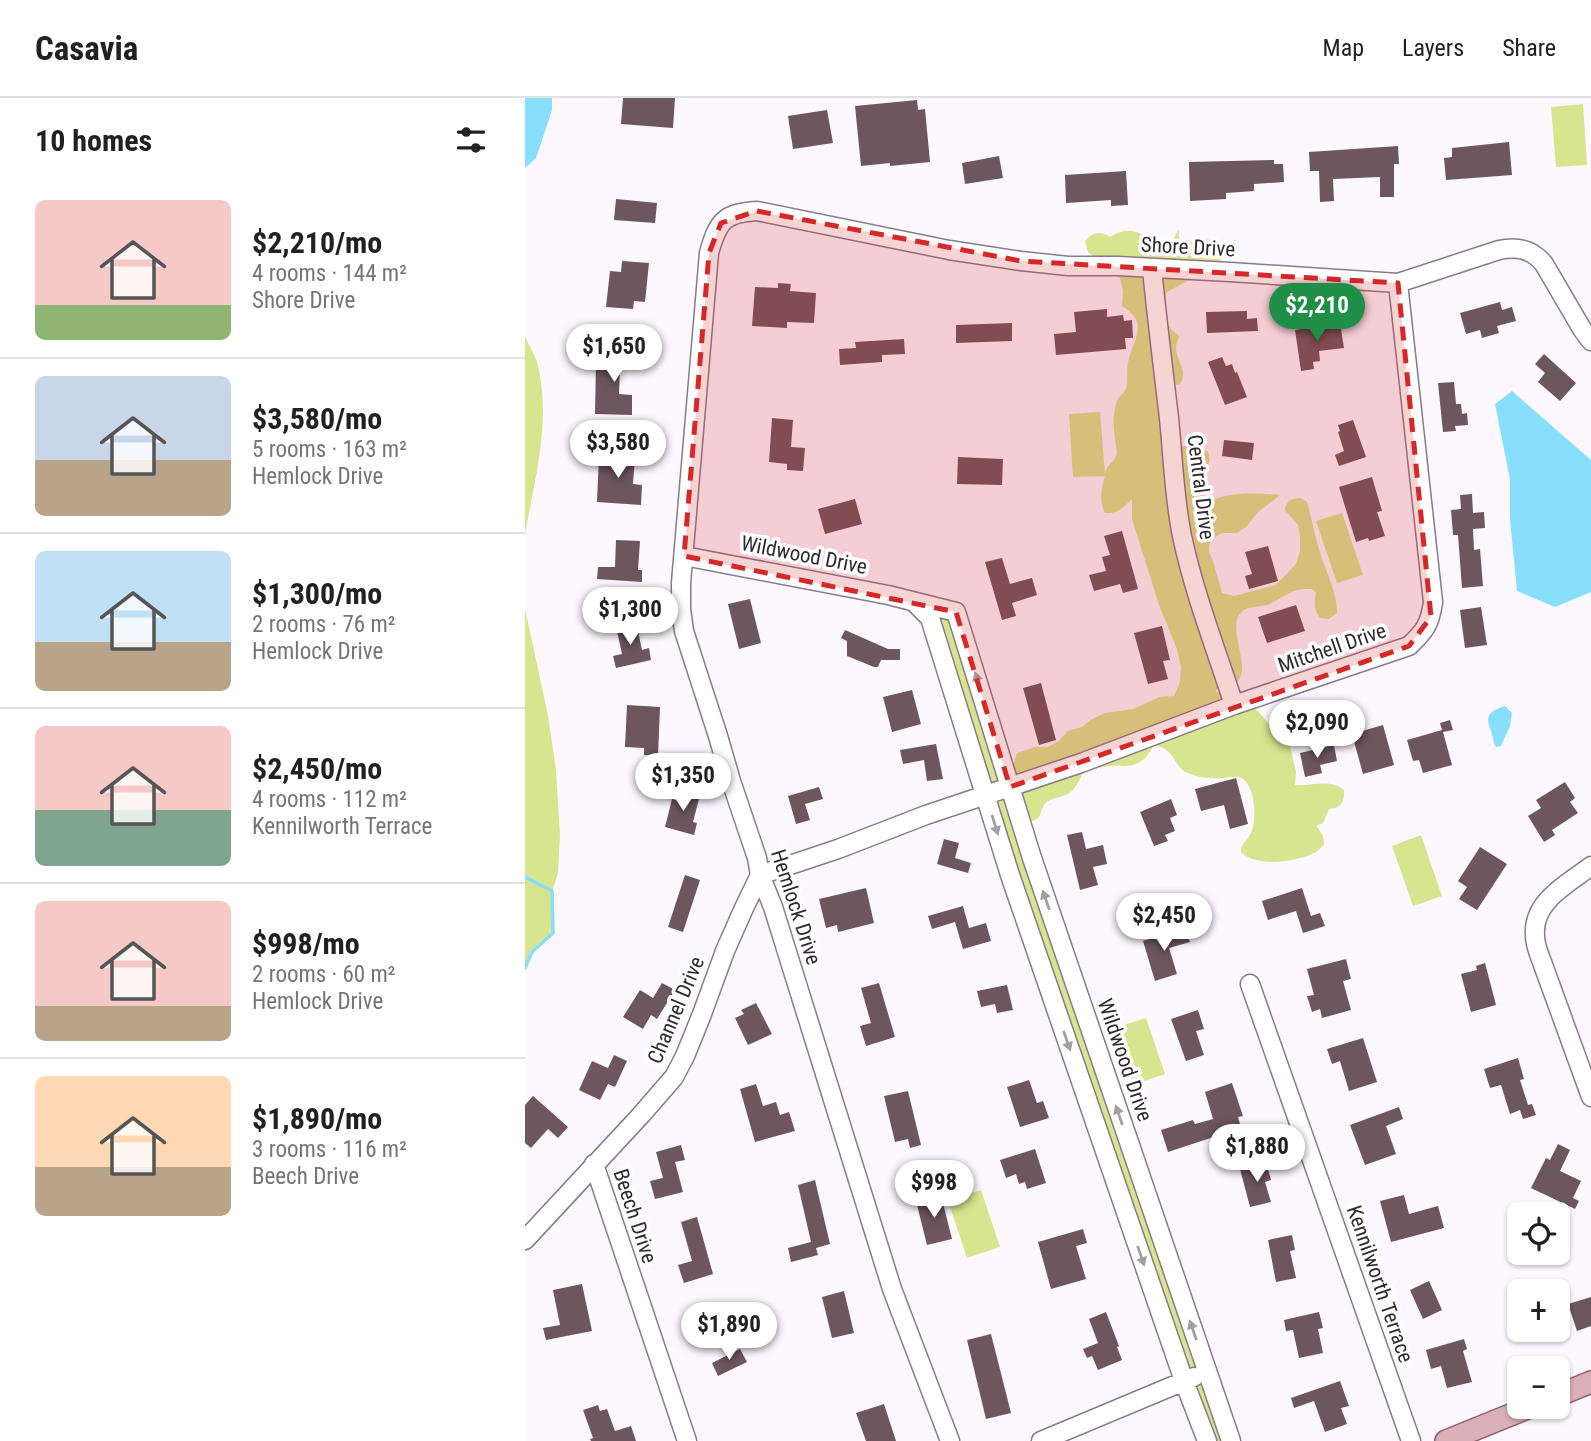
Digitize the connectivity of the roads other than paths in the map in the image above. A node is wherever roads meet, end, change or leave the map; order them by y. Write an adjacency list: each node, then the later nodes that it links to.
1 (734, 215): 2 (street, Shore Drive); 5 (street, Hemlock Drive)
2 (1152, 269): 3 (street, Shore Drive); 7 (street, Central Drive)
3 (1398, 284): 4 (street, Shore Drive); 7 (street, Mitchell Drive)
4 (1591, 341)
5 (684, 556): 6 (street, Wildwood Drive); 11 (street, Hemlock Drive)
6 (915, 602): 8 (street, Wildwood Drive, one-way to 6); 9 (street)
7 (1234, 705): 8 (street, Mitchell Drive)
8 (1010, 787): 9 (street, Mitchell Drive); 16 (street, Wildwood Drive, one-way to 8)
9 (986, 795): 11 (street, Mitchell Drive); 17 (street, one-way to 17)
10 (1591, 866): 13 (street)
11 (760, 875): 14 (street, Channel Drive); 22 (street, Hemlock Drive)
12 (1250, 984): 26 (street, Kennilworth Terrace)
13 (1591, 1097)
14 (594, 1164): 15 (street, Channel Drive); 21 (street, Beech Drive)
15 (525, 1240)
16 (1207, 1371): 17 (street); 25 (street, Wildwood Drive)
17 (1184, 1381): 23 (street); 24 (street)
18 (1591, 1382): 19 (main road)
19 (1570, 1391)
20 (1507, 1416): 27 (main road)
21 (687, 1441)
22 (950, 1441)
23 (1041, 1441)
24 (1207, 1441)
25 (1231, 1441)
26 (1411, 1441)
27 (1446, 1441)

